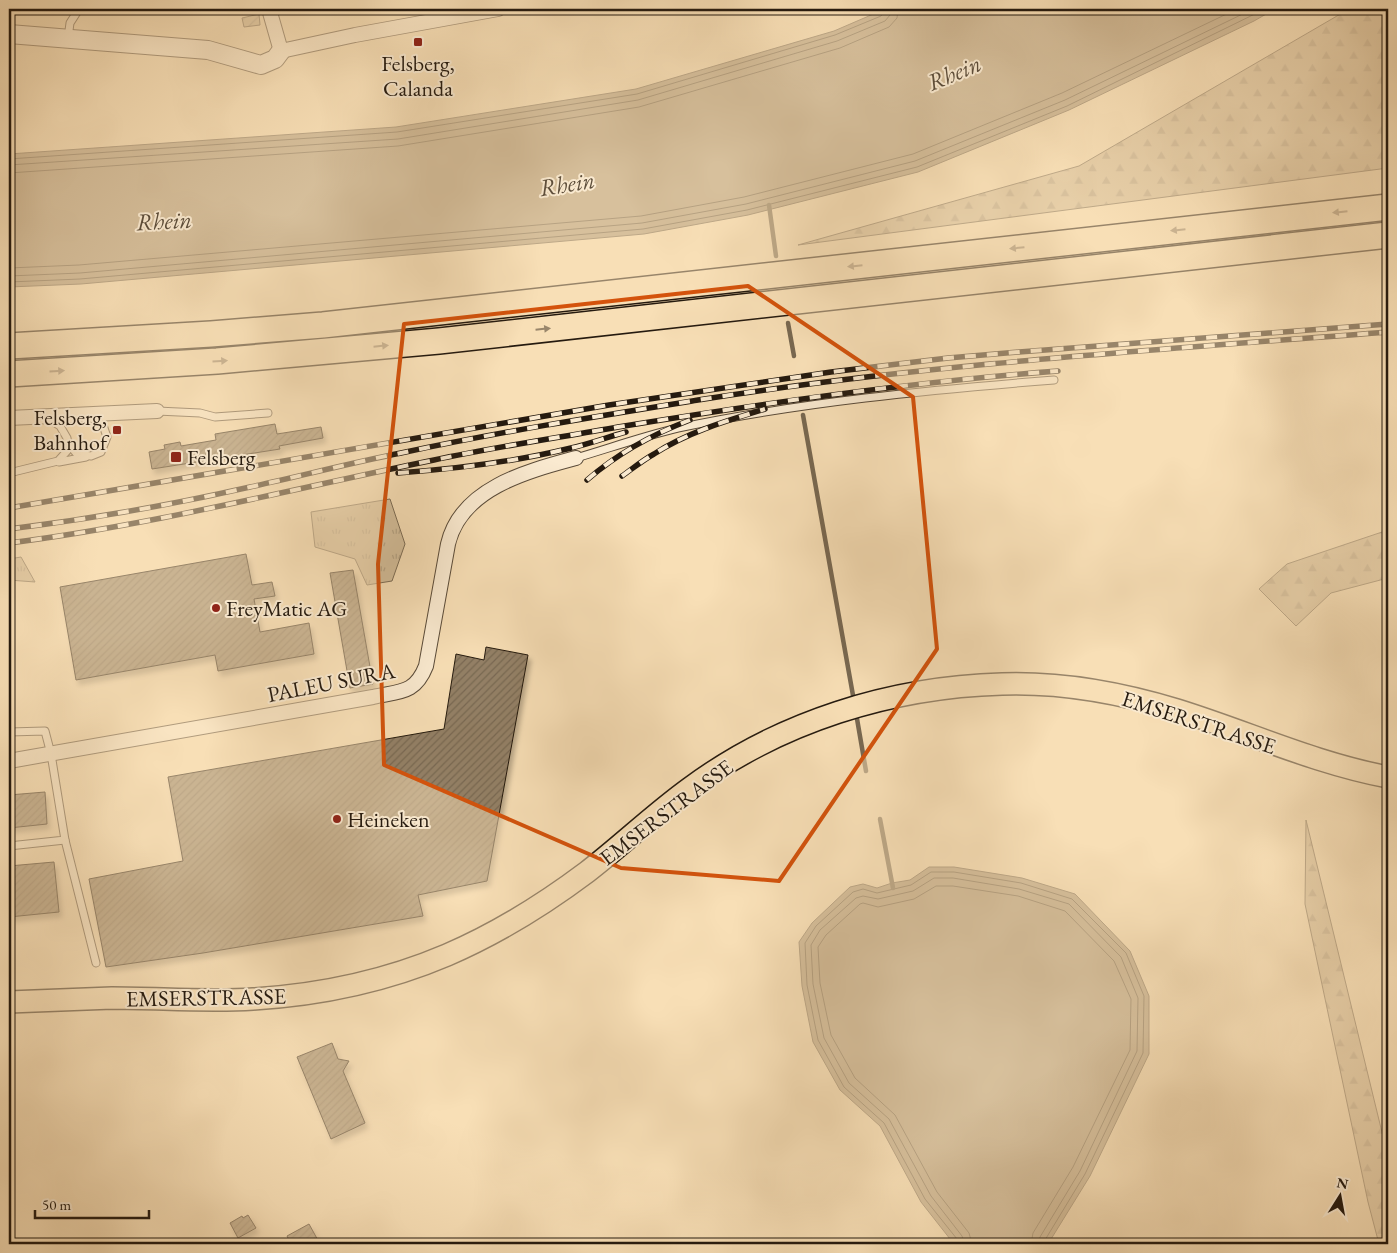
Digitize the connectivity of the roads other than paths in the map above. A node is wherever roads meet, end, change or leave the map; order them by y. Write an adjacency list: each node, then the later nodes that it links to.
1 (79, 9): 5 (lane)
2 (269, 9): 6 (street)
3 (498, 9): 6 (street)
4 (9, 34): 5 (street)
5 (68, 38): 6 (street)
6 (281, 52)
7 (1388, 207): 9 (highway, one-way to 9)
8 (1388, 235): 10 (highway, one-way to 8)
9 (9, 346)
10 (9, 374)
11 (1054, 380): 19 (lane)
12 (157, 411): 13 (lane); 14 (street)
13 (268, 413)
14 (80, 414): 15 (street); 18 (lane)
15 (36, 416): 16 (street); 17 (lane)
16 (9, 418)
17 (68, 444): 18 (lane); 20 (lane)
18 (91, 456): 20 (lane)
19 (576, 458): 23 (street, PALEU SURA)
20 (52, 463): 21 (lane)
21 (9, 472)
22 (9, 732): 23 (lane)
23 (50, 754): 24 (street, PALEU SURA); 26 (lane)
24 (9, 761)
25 (1388, 777): 29 (main road, EMSERSTRASSE)
26 (65, 840): 27 (lane); 28 (lane)
27 (9, 846)
28 (96, 964)
29 (9, 1002)

